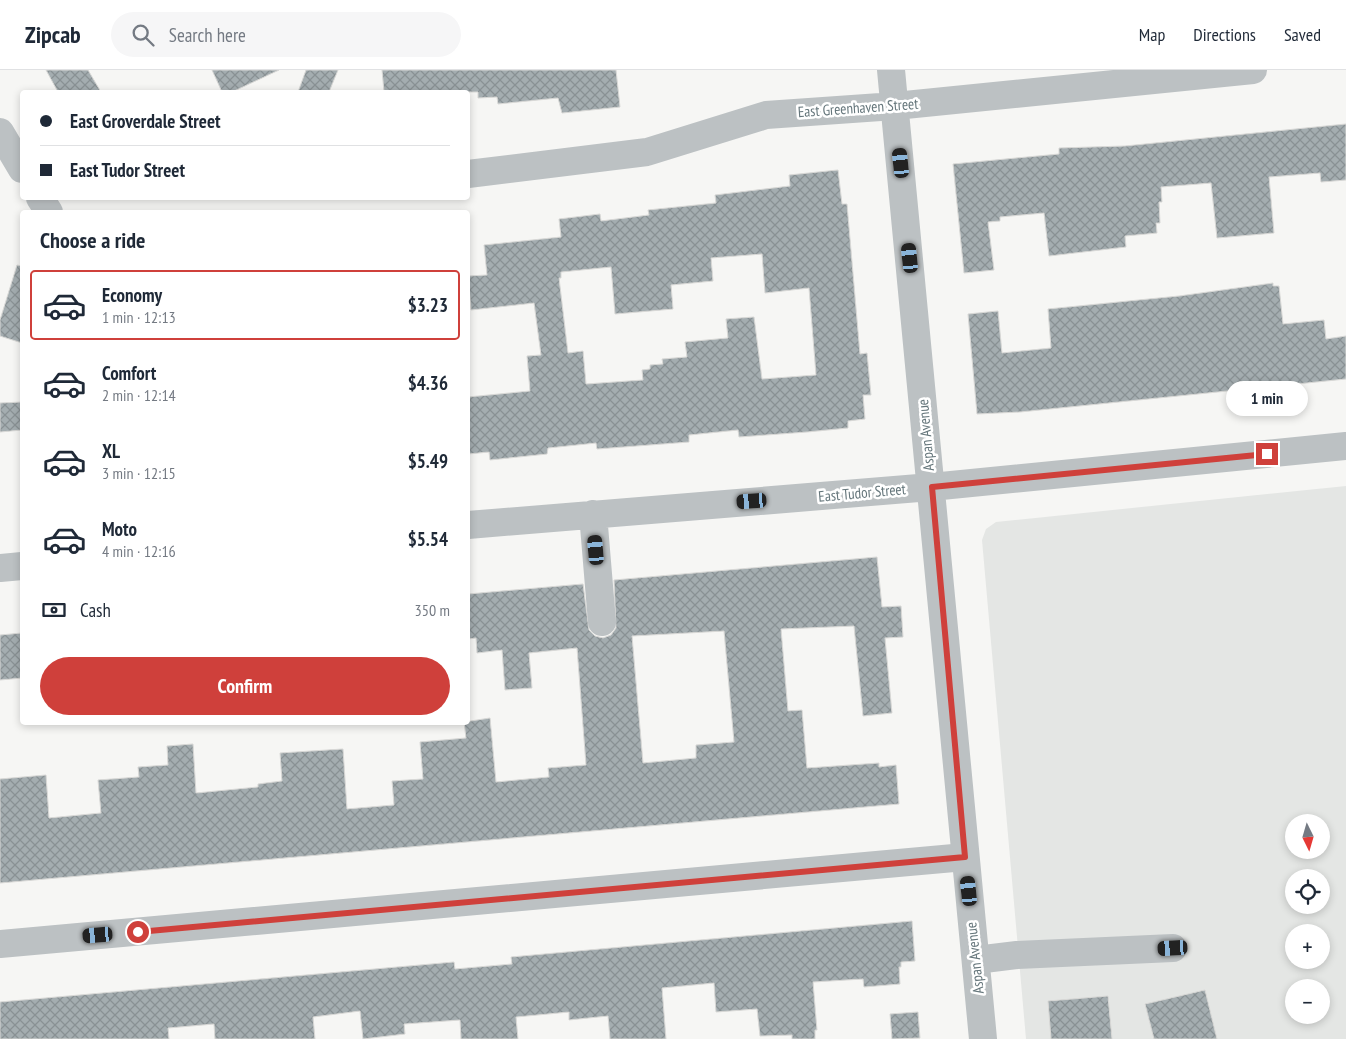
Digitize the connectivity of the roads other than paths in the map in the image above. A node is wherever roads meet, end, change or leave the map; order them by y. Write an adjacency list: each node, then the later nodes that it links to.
1 (891, 70): 3 (street, Aspan Avenue)
2 (1253, 70): 3 (street, East Greenhaven Street)
3 (895, 106): 6 (street, East Greenhaven Street); 8 (street, Aspan Avenue)
4 (0, 132): 5 (street)
5 (20, 166)
6 (470, 174)
7 (1346, 446): 8 (street, East Tudor Street)
8 (932, 487): 9 (street, East Tudor Street); 14 (street, Aspan Avenue)
9 (593, 514): 10 (street, East Tudor Street); 13 (street)
10 (470, 525)
11 (20, 566): 12 (street)
12 (0, 568)
13 (602, 622)
14 (965, 857): 15 (street); 17 (street, Aspan Avenue)
15 (0, 944)
16 (1173, 948): 17 (street)
17 (976, 960): 18 (street, Aspan Avenue)
18 (983, 1039)

